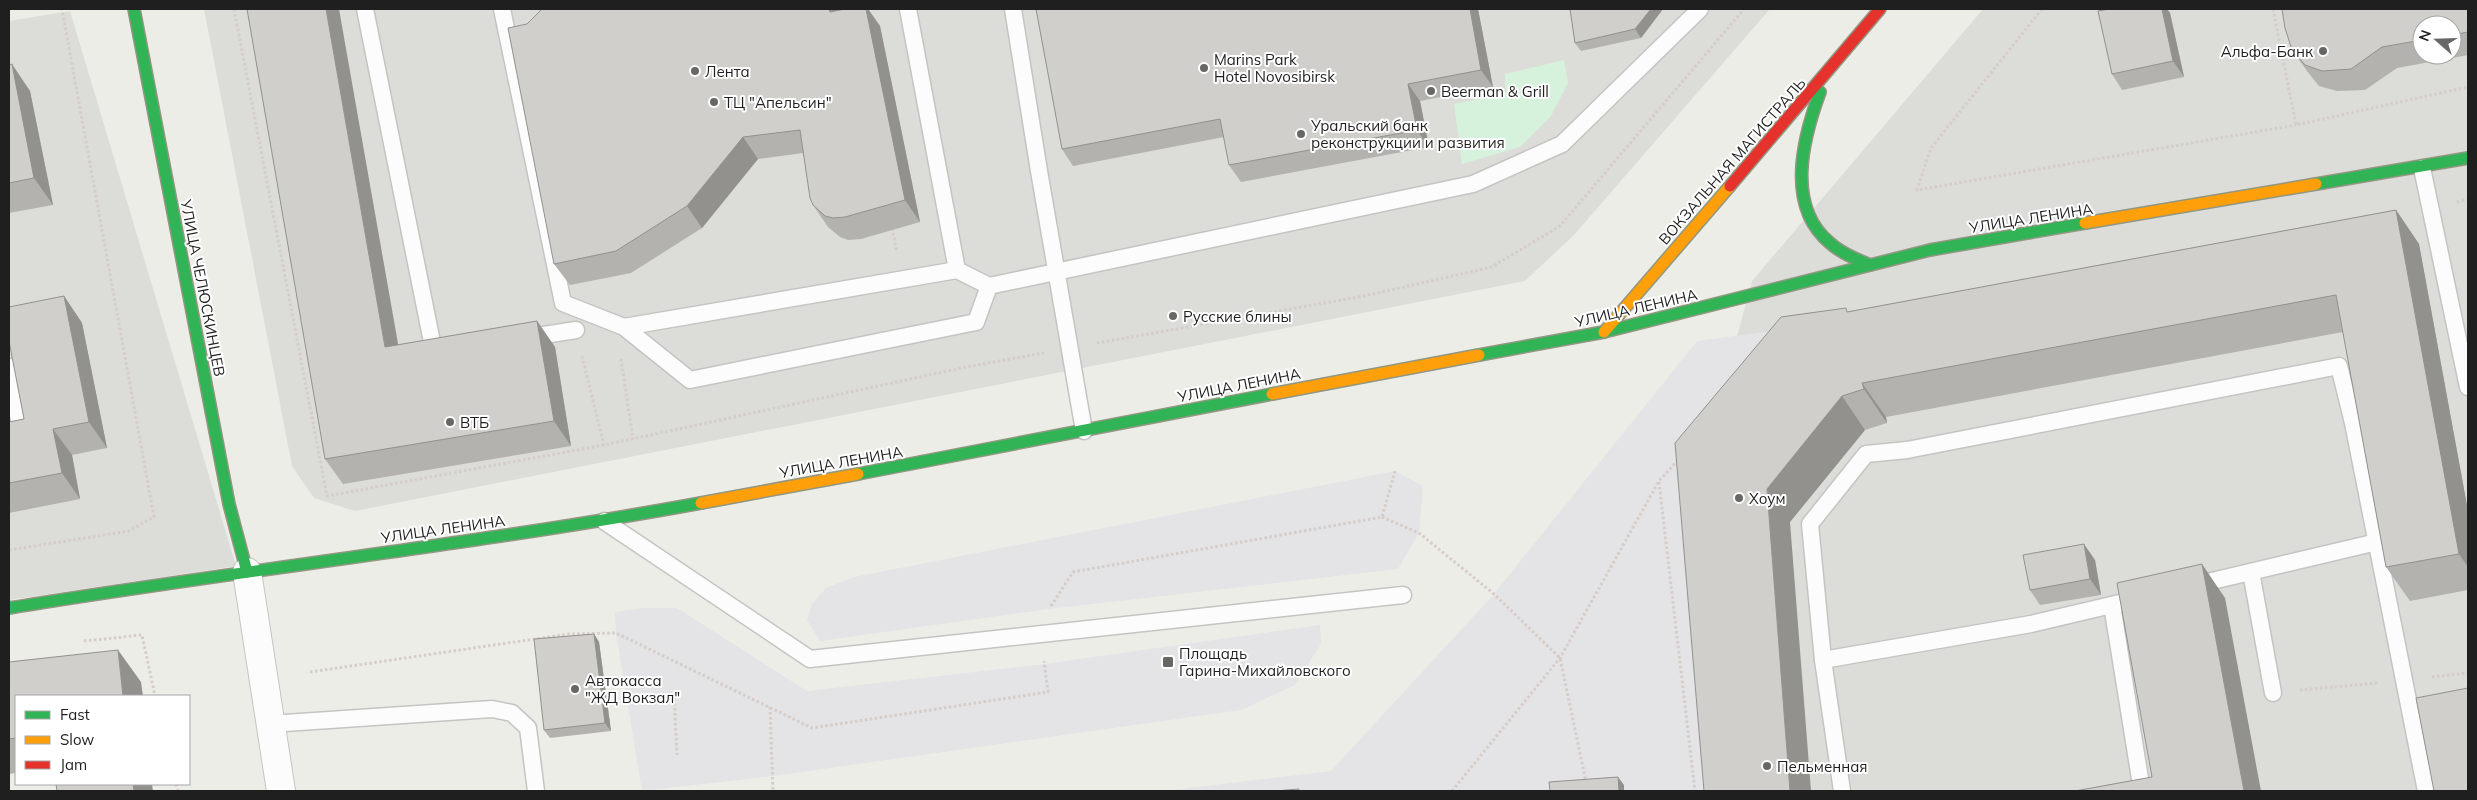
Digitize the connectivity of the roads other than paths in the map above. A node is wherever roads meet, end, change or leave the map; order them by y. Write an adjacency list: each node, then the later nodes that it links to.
1 (134, 9): 26 (main road, УЛИЦА ЧЕЛЮСКИНЦЕВ)
2 (365, 9): 19 (lane)
3 (502, 9): 15 (lane)
4 (908, 9): 12 (lane)
5 (1013, 9): 13 (lane)
6 (1700, 9): 13 (lane)
7 (1880, 9): 8 (main road, ВОКЗАЛЬНАЯ МАГИСТРАЛЬ)
8 (1826, 74): 11 (main road); 17 (main road, ВОКЗАЛЬНАЯ МАГИСТРАЛЬ)
9 (2468, 158): 10 (main road, УЛИЦА ЛЕНИНА)
10 (2422, 168): 11 (main road, УЛИЦА ЛЕНИНА); 21 (lane)
11 (1870, 265): 17 (main road, УЛИЦА ЛЕНИНА)
12 (957, 270): 14 (lane); 15 (lane)
13 (1056, 271): 14 (lane); 22 (lane)
14 (989, 286): 15 (lane)
15 (624, 327)
16 (576, 330): 18 (lane)
17 (1604, 332): 22 (main road, УЛИЦА ЛЕНИНА)
18 (510, 340)
19 (453, 349)
20 (9, 367): 23 (lane)
21 (2468, 387)
22 (1084, 431): 24 (main road, УЛИЦА ЛЕНИНА)
23 (9, 438)
24 (604, 521): 26 (main road, УЛИЦА ЛЕНИНА); 30 (lane)
25 (2377, 542): 27 (lane); 33 (lane); 40 (lane)
26 (246, 572): 32 (main road, УЛИЦА ЛЕНИНА); 35 (street)
27 (2251, 572): 28 (lane); 34 (lane)
28 (2177, 589)
29 (2158, 594): 31 (lane)
30 (1403, 595)
31 (2112, 605): 33 (lane); 39 (lane)
32 (9, 608)
33 (1823, 660): 38 (lane)
34 (2273, 693)
35 (270, 724): 36 (street); 37 (lane)
36 (281, 791)
37 (536, 791)
38 (1842, 791)
39 (2142, 791)
40 (2426, 791)

